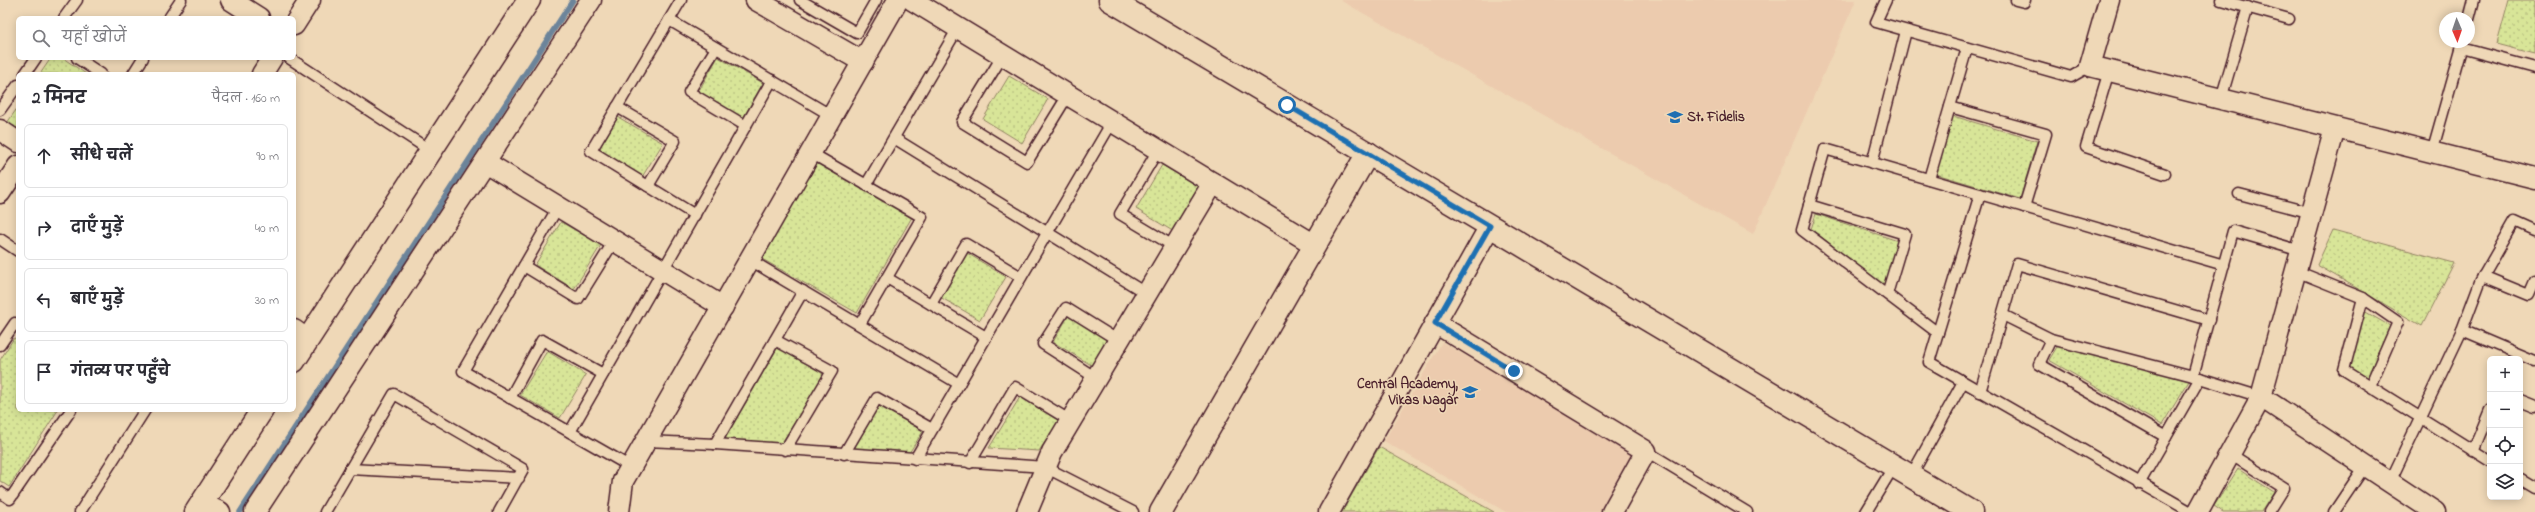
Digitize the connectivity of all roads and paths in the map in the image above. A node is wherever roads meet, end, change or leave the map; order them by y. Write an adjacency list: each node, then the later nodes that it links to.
1 (77, 0): 22 (lane)
2 (181, 0): 23 (lane)
3 (231, 0): 24 (street)
4 (310, 0): 27 (street)
5 (529, 0): 62 (street)
6 (591, 0): 66 (street)
7 (681, 0): 26 (lane)
8 (756, 0): 40 (street)
9 (800, 0): 10 (lane)
10 (876, 0)
11 (898, 0): 40 (street)
12 (912, 0): 28 (street)
13 (1110, 0): 65 (street)
14 (1886, 0): 29 (lane)
15 (2016, 0): 16 (lane)
16 (2025, 0)
17 (2109, 0): 42 (street)
18 (2221, 0): 20 (lane)
19 (2474, 0): 21 (lane)
20 (2248, 7): 25 (lane); 50 (lane)
21 (2471, 12)
22 (65, 16)
23 (170, 16)
24 (256, 16)
25 (2289, 19)
26 (669, 20): 30 (lane); 52 (lane)
27 (296, 22)
28 (958, 28): 34 (street); 59 (lane)
29 (1906, 31): 31 (lane); 67 (lane)
30 (716, 48): 47 (lane); 56 (lane)
31 (1967, 48): 42 (lane); 51 (lane)
32 (2461, 48): 63 (lane)
33 (2472, 48): 41 (lane)
34 (1003, 55): 49 (street); 49 (lane)
35 (35, 60): 43 (lane)
36 (80, 60): 44 (lane)
37 (142, 60): 45 (lane)
38 (271, 60): 46 (street)
39 (292, 60): 62 (lane)
40 (863, 62): 54 (street)
41 (2535, 68)
42 (2100, 69): 50 (street); 69 (lane)
43 (26, 72)
44 (98, 72)
45 (133, 72)
46 (263, 72)
47 (772, 80): 54 (lane); 56 (lane)
48 (16, 88): 53 (lane)
49 (1068, 95): 55 (street)
50 (2221, 99): 57 (street)
51 (1950, 106): 71 (lane); 80 (lane)
52 (618, 107): 74 (lane); 74 (lane)
53 (0, 110)
54 (832, 116): 64 (street)
55 (1112, 122): 61 (street); 85 (lane)
56 (746, 126): 82 (lane)
57 (2336, 128): 63 (street); 81 (street)
58 (0, 130): 60 (street)
59 (894, 138): 73 (lane); 85 (lane)
60 (16, 141)
61 (1158, 150): 72 (street); 89 (lane)
62 (431, 151): 114 (street)
63 (2432, 152): 70 (street)
64 (811, 153): 73 (lane); 92 (street)
65 (1368, 153): 83 (street); 88 (street)
66 (485, 162): 79 (street); 169 (street)
67 (1872, 163): 71 (lane); 78 (lane)
68 (16, 169): 75 (street)
69 (2165, 174)
70 (2535, 178)
71 (1929, 179): 76 (lane)
72 (1213, 183): 88 (street); 89 (street)
73 (866, 185): 99 (lane)
74 (648, 186): 82 (lane)
75 (0, 193)
76 (1980, 194): 80 (lane); 113 (lane)
77 (2239, 194): 81 (lane)
78 (1809, 205): 103 (lane); 103 (lane)
79 (558, 207): 87 (street); 94 (lane)
80 (2024, 207): 93 (lane)
81 (2312, 213): 91 (street)
82 (695, 215): 95 (lane)
83 (1490, 226): 109 (street); 158 (street)
84 (2535, 230): 97 (lane)
85 (1047, 233): 98 (lane); 102 (lane)
86 (0, 239): 90 (lane)
87 (614, 241): 94 (lane); 95 (street)
88 (1315, 245): 166 (street)
89 (1175, 247): 102 (street)
90 (16, 250)
91 (2301, 251): 93 (lane); 96 (street)
92 (750, 260): 101 (lane); 106 (street)
93 (2224, 265): 108 (lane)
94 (524, 266): 132 (lane)
95 (663, 270): 106 (street); 124 (lane)
96 (2296, 271): 104 (lane); 131 (street)
97 (2484, 276): 100 (lane); 112 (lane)
98 (1021, 277): 105 (lane); 115 (lane)
99 (887, 278): 105 (lane); 111 (lane)
100 (2535, 281)
101 (803, 291): 111 (lane); 117 (lane)
102 (1147, 294): 118 (street)
103 (1887, 294): 113 (lane)
104 (2363, 298): 129 (lane); 129 (lane)
105 (930, 304): 115 (lane)
106 (723, 307): 144 (street)
107 (2003, 315): 108 (lane); 116 (lane); 130 (lane)
108 (2209, 320): 125 (lane)
109 (1435, 323): 147 (street); 175 (street)
110 (16, 324): 119 (lane)
111 (860, 324): 128 (lane)
112 (2462, 330): 121 (lane); 139 (lane)
113 (1938, 333): 127 (lane)
114 (301, 335): 120 (street)
115 (986, 337): 128 (lane)
116 (2051, 339): 125 (lane); 143 (lane)
117 (775, 340): 145 (lane); 146 (lane)
118 (1119, 340): 126 (street); 126 (lane)
119 (0, 345)
120 (296, 354)
121 (2512, 356)
122 (2523, 358): 123 (lane)
123 (2535, 361)
124 (603, 374): 132 (lane); 142 (lane)
125 (2197, 377): 131 (lane); 143 (lane)
126 (1096, 378): 140 (street)
127 (1963, 382): 130 (lane); 158 (lane)
128 (959, 384): 141 (lane)
129 (2370, 386): 139 (lane)
130 (1980, 392): 162 (lane)
131 (2260, 397): 150 (street); 154 (street)
132 (510, 398): 142 (lane)
133 (2523, 402): 134 (lane)
134 (2535, 407)
135 (70, 412): 164 (lane)
136 (144, 412): 168 (lane)
137 (255, 413): 165 (street)
138 (2487, 417): 148 (lane)
139 (2420, 418): 148 (lane); 161 (lane)
140 (1071, 420): 153 (lane); 156 (street)
141 (932, 429): 149 (lane); 151 (lane)
142 (570, 432): 155 (lane)
143 (2166, 437): 162 (lane)
144 (646, 441): 145 (lane); 155 (street)
145 (715, 444): 146 (lane)
146 (784, 450): 149 (lane)
147 (1646, 451): 176 (street); 177 (lane)
148 (2473, 451): 152 (lane)
149 (844, 454): 151 (lane)
150 (2230, 454): 167 (street); 180 (lane)
151 (915, 459): 153 (lane)
152 (2487, 459)
153 (970, 463): 156 (lane)
154 (2365, 466): 161 (street); 181 (lane)
155 (631, 467): 172 (street)
156 (1045, 467): 173 (street); 174 (lane)
157 (350, 469): 159 (lane); 159 (lane); 170 (lane)
158 (1902, 471): 178 (lane); 179 (street)
159 (519, 478): 171 (lane)
160 (2523, 481): 163 (lane)
161 (2390, 482): 182 (street)
162 (2139, 484): 167 (lane)
163 (2535, 488)
164 (0, 492)
165 (206, 509)
166 (1163, 511)
167 (2199, 511)
168 (80, 512)
169 (256, 512)
170 (324, 512)
171 (499, 512)
172 (619, 512)
173 (1027, 512)
174 (1133, 512)
175 (1329, 512)
176 (1612, 512)
177 (1747, 512)
178 (1866, 512)
179 (1971, 512)
180 (2269, 512)
181 (2334, 512)
182 (2435, 512)

